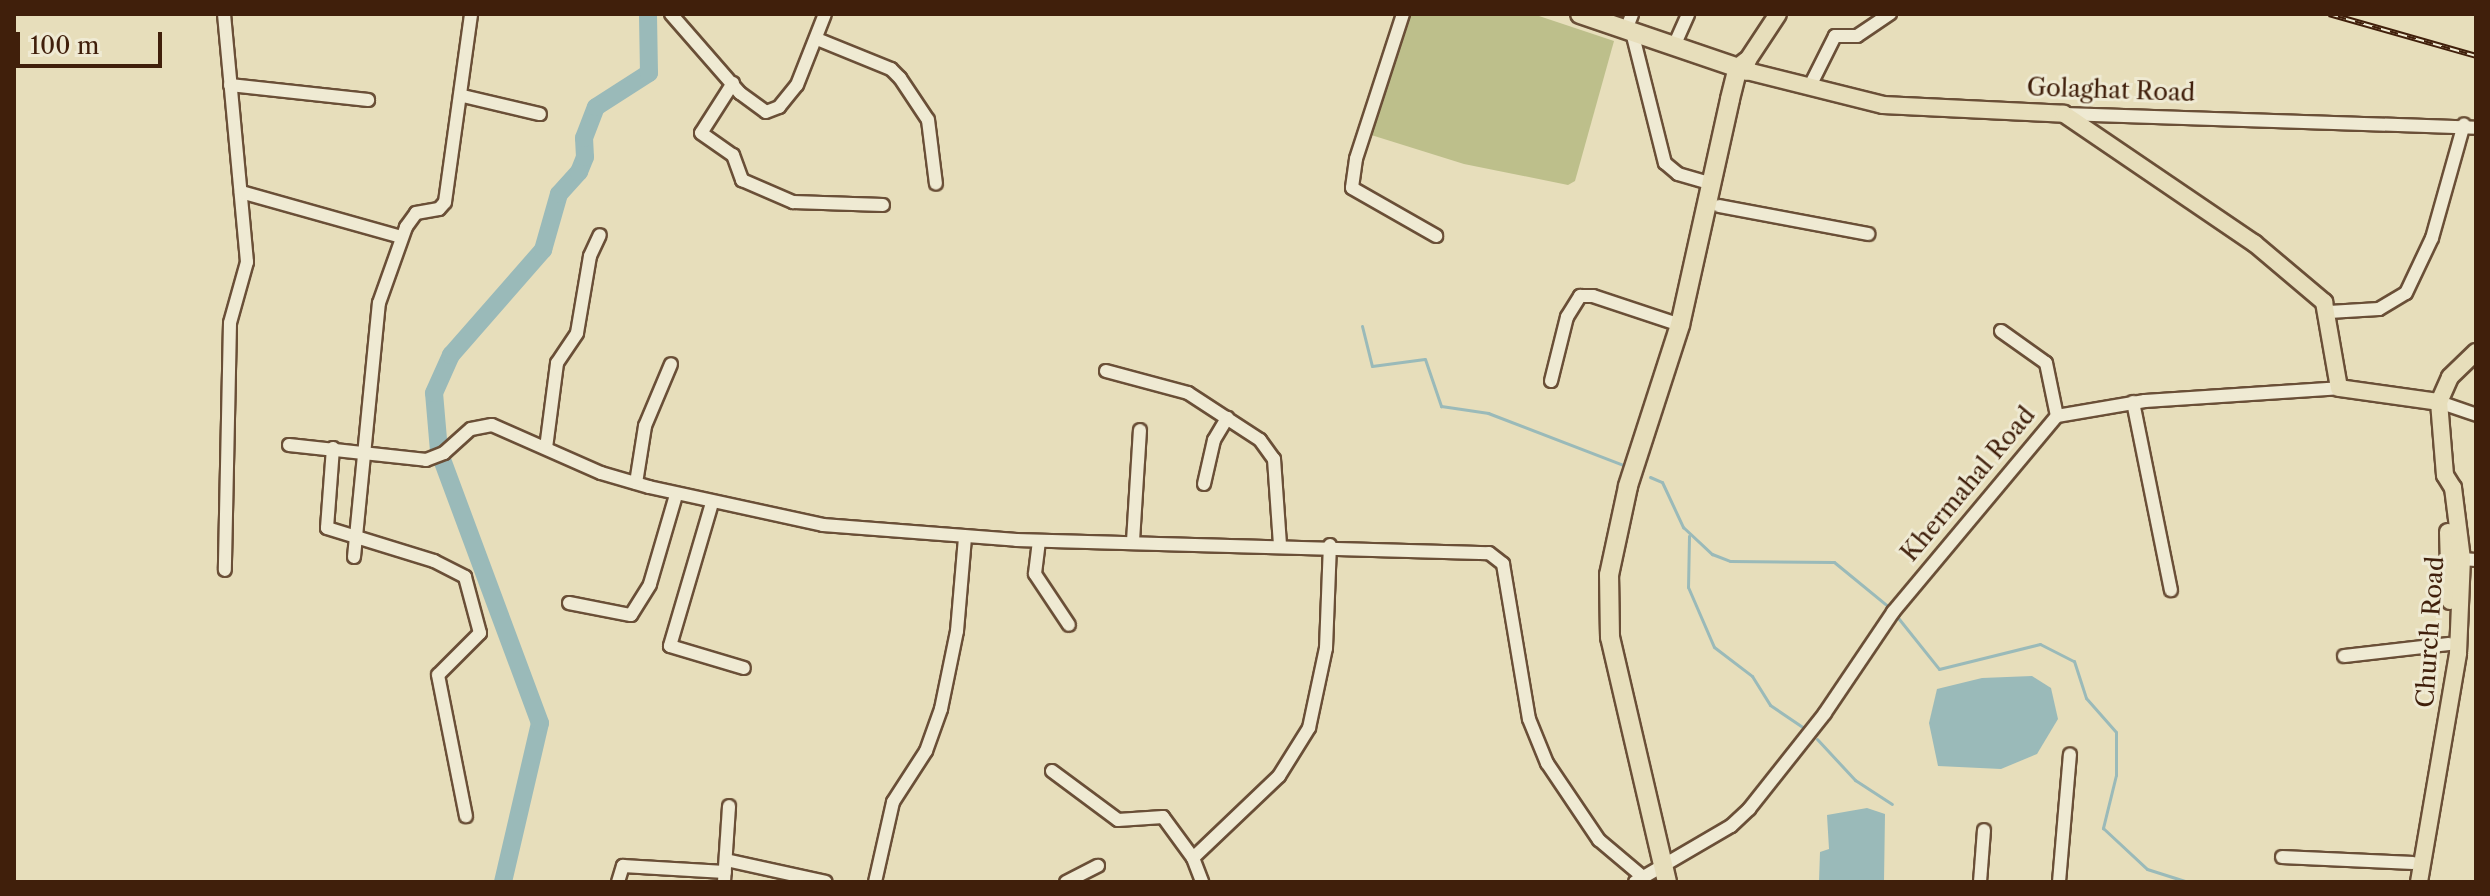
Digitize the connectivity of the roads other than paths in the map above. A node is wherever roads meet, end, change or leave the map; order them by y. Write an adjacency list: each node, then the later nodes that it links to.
1 (224, 14): 15 (street)
2 (471, 14): 17 (street)
3 (671, 14): 14 (street)
4 (825, 14): 11 (street)
5 (1403, 14): 29 (street)
6 (1580, 14): 10 (highway)
7 (1688, 14): 12 (street)
8 (1778, 14): 13 (main road)
9 (1890, 14): 16 (street)
10 (1630, 25): 12 (highway); 23 (street)
11 (817, 39): 14 (street); 22 (street)
12 (1674, 46): 13 (highway)
13 (1744, 66): 16 (main road, Golaghat Road); 23 (highway); 26 (highway)
14 (733, 83): 25 (street)
15 (230, 85): 18 (street); 24 (street)
16 (1810, 86): 20 (main road, Golaghat Road)
17 (463, 96): 19 (street); 30 (street)
18 (368, 100)
19 (540, 114)
20 (2064, 114): 21 (street, Golaghat Road); 31 (main road)
21 (2470, 126): 31 (street)
22 (936, 184)
23 (1713, 184): 32 (highway)
24 (241, 192): 30 (street); 62 (street)
25 (883, 205)
26 (1719, 206): 27 (street); 78 (highway)
27 (1868, 234)
28 (600, 235): 47 (street)
29 (1436, 236)
30 (401, 237): 48 (street)
31 (2329, 312): 38 (main road)
32 (1680, 325): 37 (street); 78 (highway)
33 (2001, 331): 42 (street)
34 (2476, 352): 40 (main road)
35 (671, 364): 50 (street)
36 (1106, 371): 43 (street)
37 (1551, 381)
38 (2339, 388): 39 (street, Khermahal Road); 40 (main road, Khermahal Road)
39 (2133, 402): 42 (street, Khermahal Road); 63 (street)
40 (2439, 402): 41 (street); 49 (main road, Church Road)
41 (2476, 415)
42 (2057, 416): 78 (street, Khermahal Road)
43 (1227, 418): 51 (street); 58 (street)
44 (1140, 430): 57 (street)
45 (289, 445): 46 (street)
46 (333, 448): 48 (street); 54 (street)
47 (546, 448): 48 (street); 50 (street)
48 (364, 450): 54 (street)
49 (2445, 475): 61 (main road, Church Road); 66 (main road)
50 (636, 483): 52 (street)
51 (1204, 484)
52 (676, 495): 53 (street); 64 (street)
53 (712, 503): 55 (street); 68 (street)
54 (356, 535): 60 (street); 72 (street)
55 (965, 538): 56 (street); 83 (street)
56 (1039, 541): 57 (street); 65 (street)
57 (1133, 541): 58 (street)
58 (1280, 544): 59 (street)
59 (1330, 545): 75 (street); 80 (street)
60 (354, 557)
61 (2469, 560): 90 (main road, Church Road)
62 (225, 570)
63 (2171, 590)
64 (569, 603)
65 (1069, 625)
66 (2449, 644): 67 (street); 76 (main road)
67 (2344, 656)
68 (744, 668)
69 (2070, 754): 88 (street)
70 (1052, 771): 75 (street)
71 (729, 806): 79 (street)
72 (466, 816)
73 (1984, 830): 87 (street)
74 (2282, 857): 76 (street)
75 (1193, 858): 85 (street)
76 (2413, 863): 89 (main road)
77 (1098, 866): 84 (street)
78 (1668, 870): 80 (street, Khermahal Road); 86 (highway)
79 (725, 871): 81 (street); 82 (street)
80 (1639, 880)
81 (618, 882)
82 (826, 882)
83 (875, 882)
84 (1066, 882)
85 (1202, 882)
86 (1676, 882)
87 (1980, 882)
88 (2059, 882)
89 (2410, 882)
90 (2419, 882)

